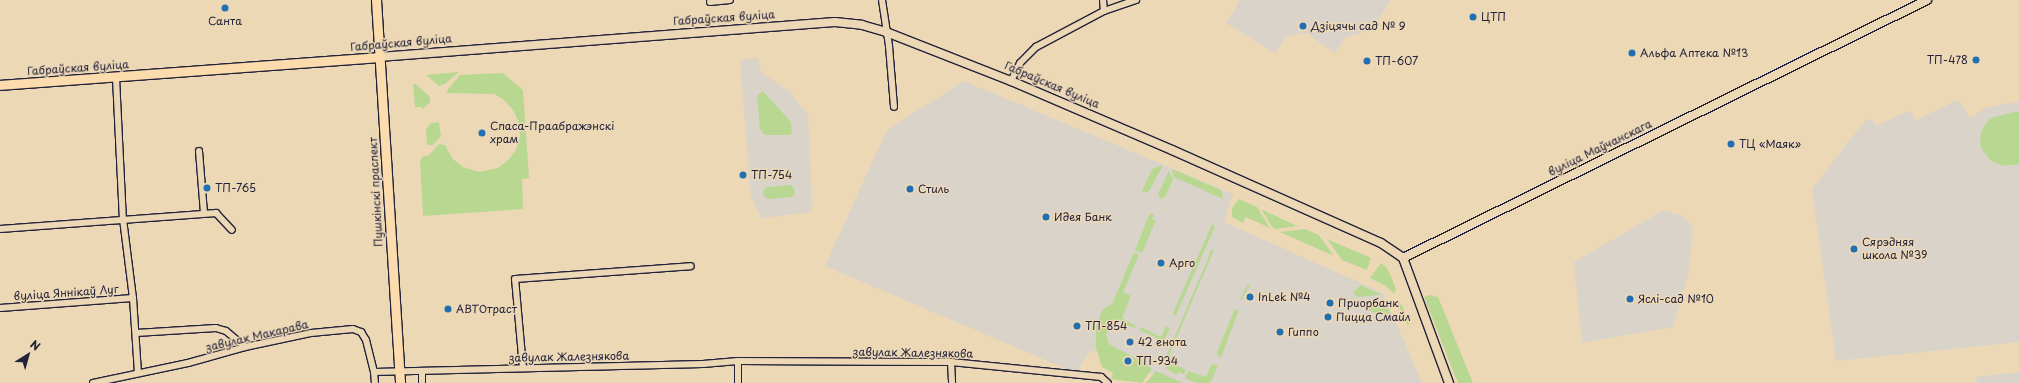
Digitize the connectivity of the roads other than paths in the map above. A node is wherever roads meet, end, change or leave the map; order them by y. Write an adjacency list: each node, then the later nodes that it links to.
1 (376, 0): 10 (main road, Пушкінскі праспект)
2 (730, 0): 7 (street)
3 (882, 0): 9 (street)
4 (1103, 0): 8 (street)
5 (1136, 0): 8 (street)
6 (1927, 0): 20 (main road, вуліца Маўчанскага)
7 (710, 2)
8 (1104, 11): 12 (street)
9 (886, 32): 10 (main road, Габраўская вуліца); 12 (main road, Габраўская вуліца); 14 (street)
10 (379, 57): 11 (main road, Габраўская вуліца); 31 (main road, Пушкінскі праспект)
11 (116, 78): 13 (main road, Габраўская вуліца); 17 (street)
12 (1011, 80): 20 (main road, Габраўская вуліца)
13 (0, 85)
14 (894, 107)
15 (199, 151): 16 (street)
16 (204, 213): 17 (street); 19 (street)
17 (123, 220): 18 (street); 22 (street)
18 (0, 229)
19 (232, 230)
20 (1403, 258): 40 (main road)
21 (691, 266): 28 (street)
22 (133, 298): 23 (street, вуліца Яннікаў Луг); 24 (street)
23 (0, 308)
24 (136, 333): 25 (street); 32 (street)
25 (244, 347): 30 (street, завулак Макарава); 32 (street, завулак Макарава)
26 (738, 361): 27 (street, завулак Жалезнякова); 28 (street, завулак Жалезнякова); 37 (street)
27 (951, 362): 38 (street); 39 (street, завулак Жалезнякова)
28 (523, 368): 29 (street, завулак Жалезнякова)
29 (422, 371): 31 (street, завулак Жалезнякова); 36 (street)
30 (374, 372): 31 (street); 34 (street, завулак Макарава)
31 (399, 372): 35 (main road, Пушкінскі праспект)
32 (138, 373): 33 (street, завулак Макарава)
33 (93, 383)
34 (375, 383)
35 (400, 383)
36 (422, 383)
37 (738, 383)
38 (952, 383)
39 (1108, 383)
40 (1449, 383)

